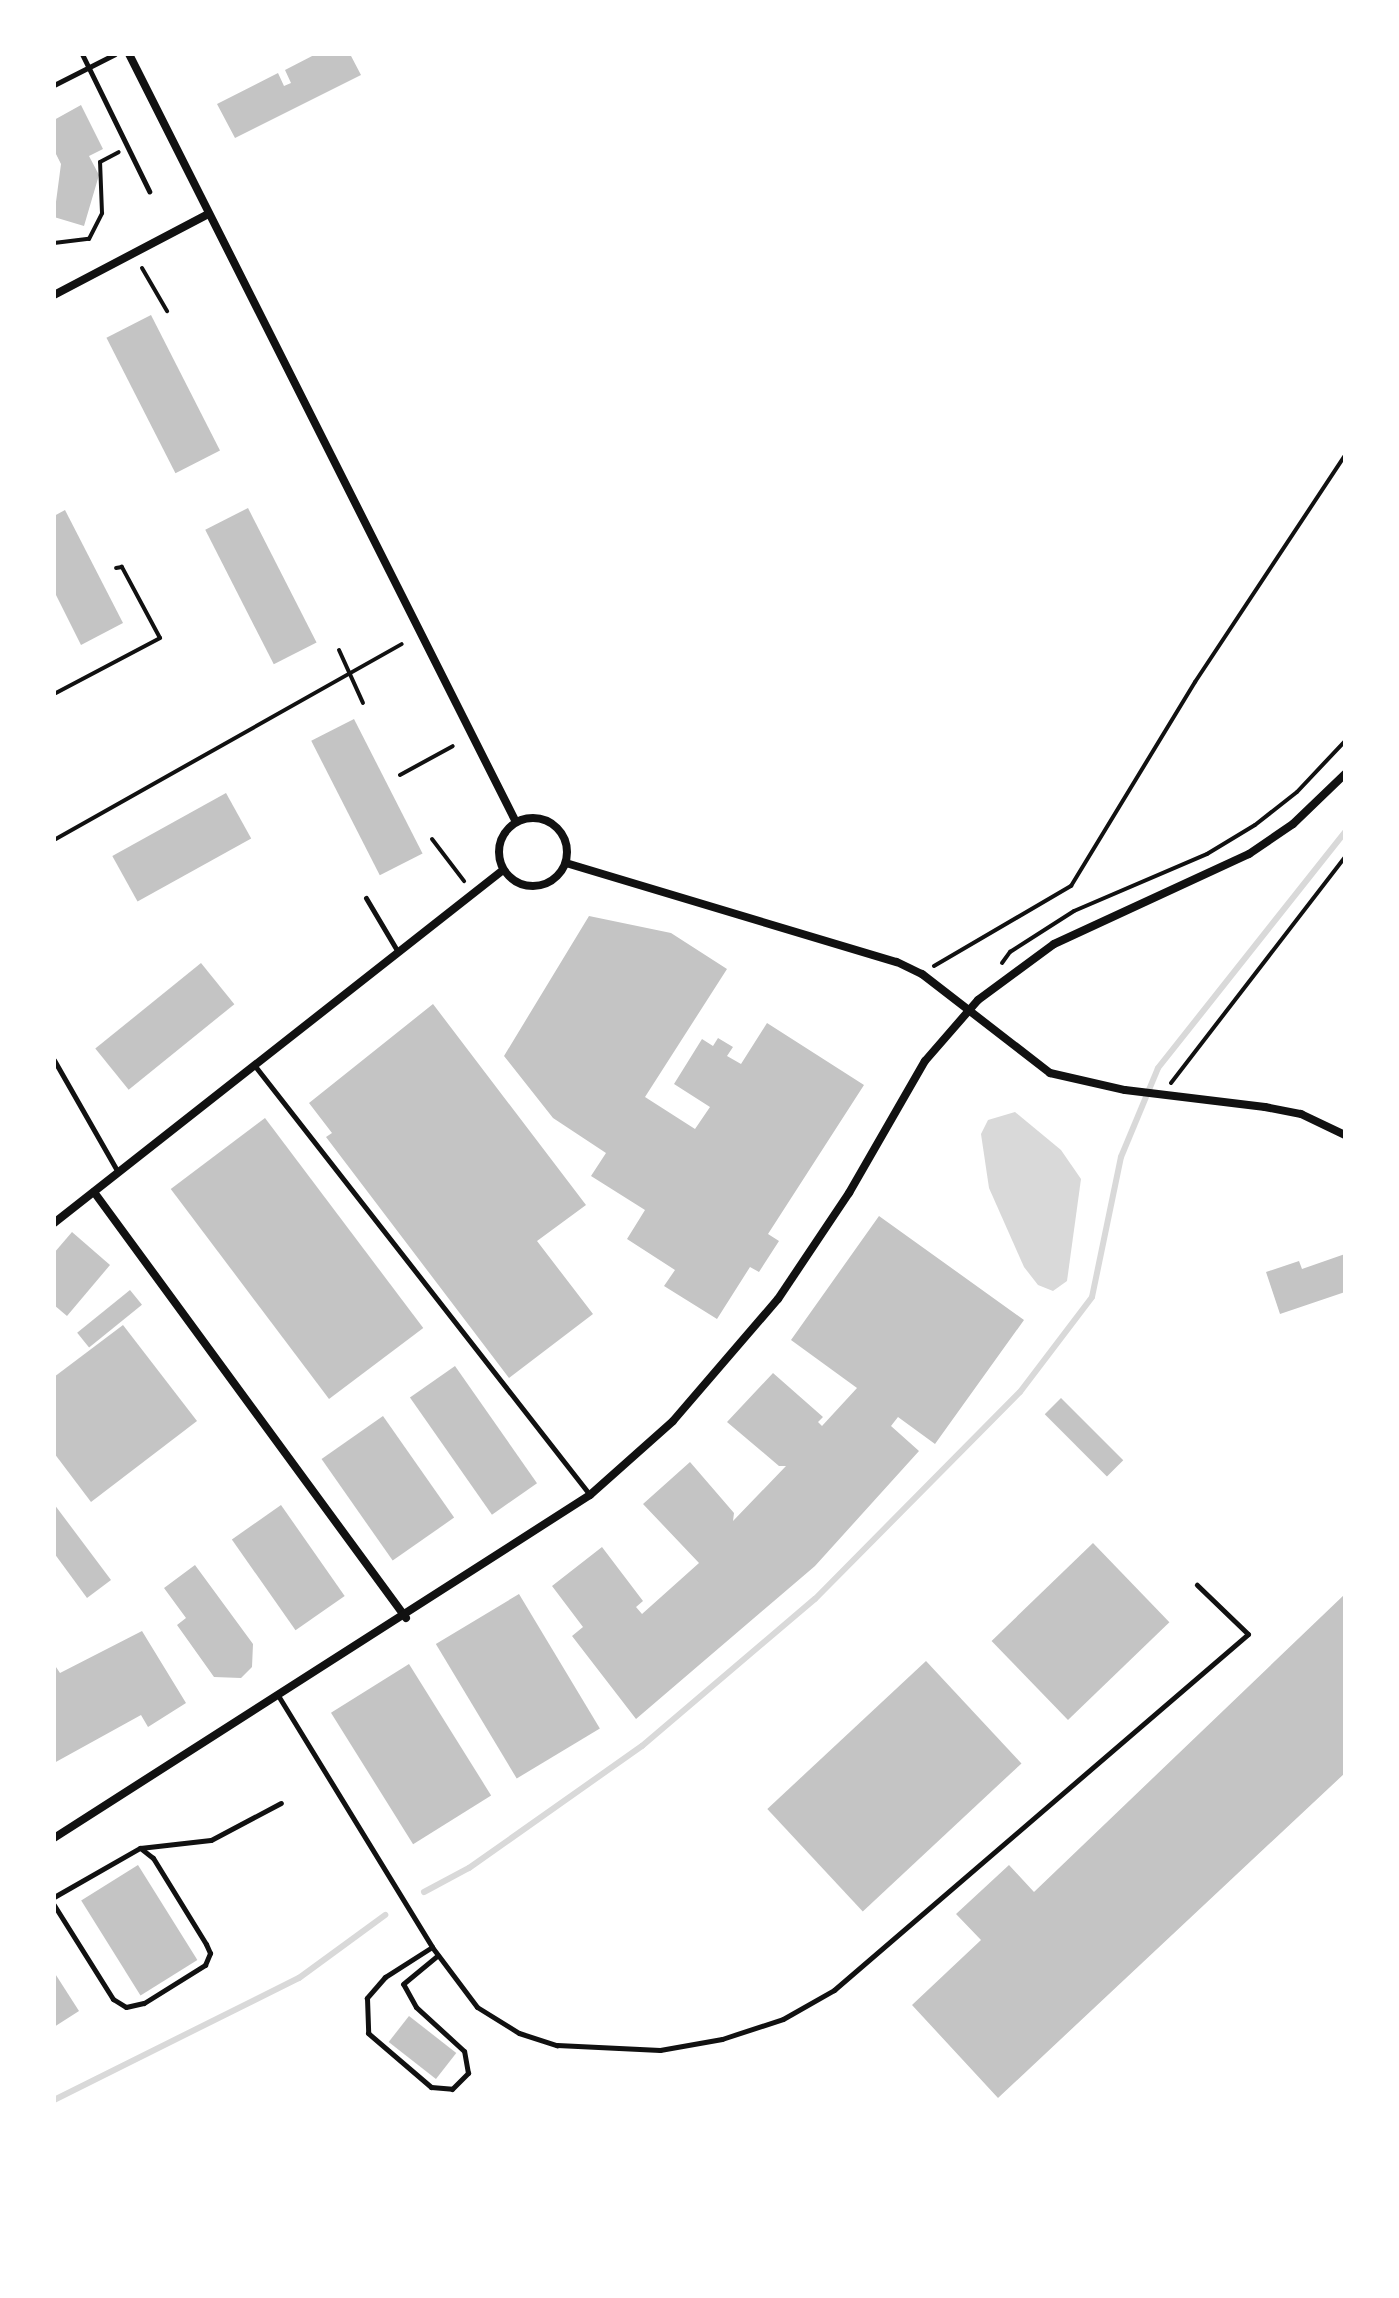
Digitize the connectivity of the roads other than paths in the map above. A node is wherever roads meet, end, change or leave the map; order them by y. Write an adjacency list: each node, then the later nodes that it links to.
1 (82, 54): 4 (lane)
2 (115, 54): 4 (lane)
3 (129, 54): 7 (street)
4 (90, 67): 5 (lane); 6 (lane)
5 (54, 85)
6 (149, 191)
7 (208, 214): 8 (street); 10 (street)
8 (54, 295)
9 (1345, 774): 15 (street)
10 (516, 822): 11 (street); 12 (street)
11 (566, 863): 12 (street); 15 (street)
12 (503, 870): 14 (street)
13 (366, 898): 14 (lane)
14 (398, 952): 17 (street)
15 (969, 1008): 18 (street); 22 (street)
16 (54, 1060): 19 (lane)
17 (255, 1066): 19 (street); 22 (lane)
18 (1345, 1135)
19 (118, 1173): 20 (street)
20 (94, 1192): 21 (street); 24 (street)
21 (54, 1223)
22 (590, 1495): 24 (street)
23 (1197, 1585): 32 (lane)
24 (406, 1618): 25 (street)
25 (279, 1697): 27 (street); 31 (lane)
26 (281, 1803): 28 (lane)
27 (54, 1838)
28 (140, 1848): 29 (lane); 30 (lane)
29 (54, 1897)
30 (54, 1905)
31 (432, 1947): 32 (lane); 32 (lane)
32 (438, 1955)

